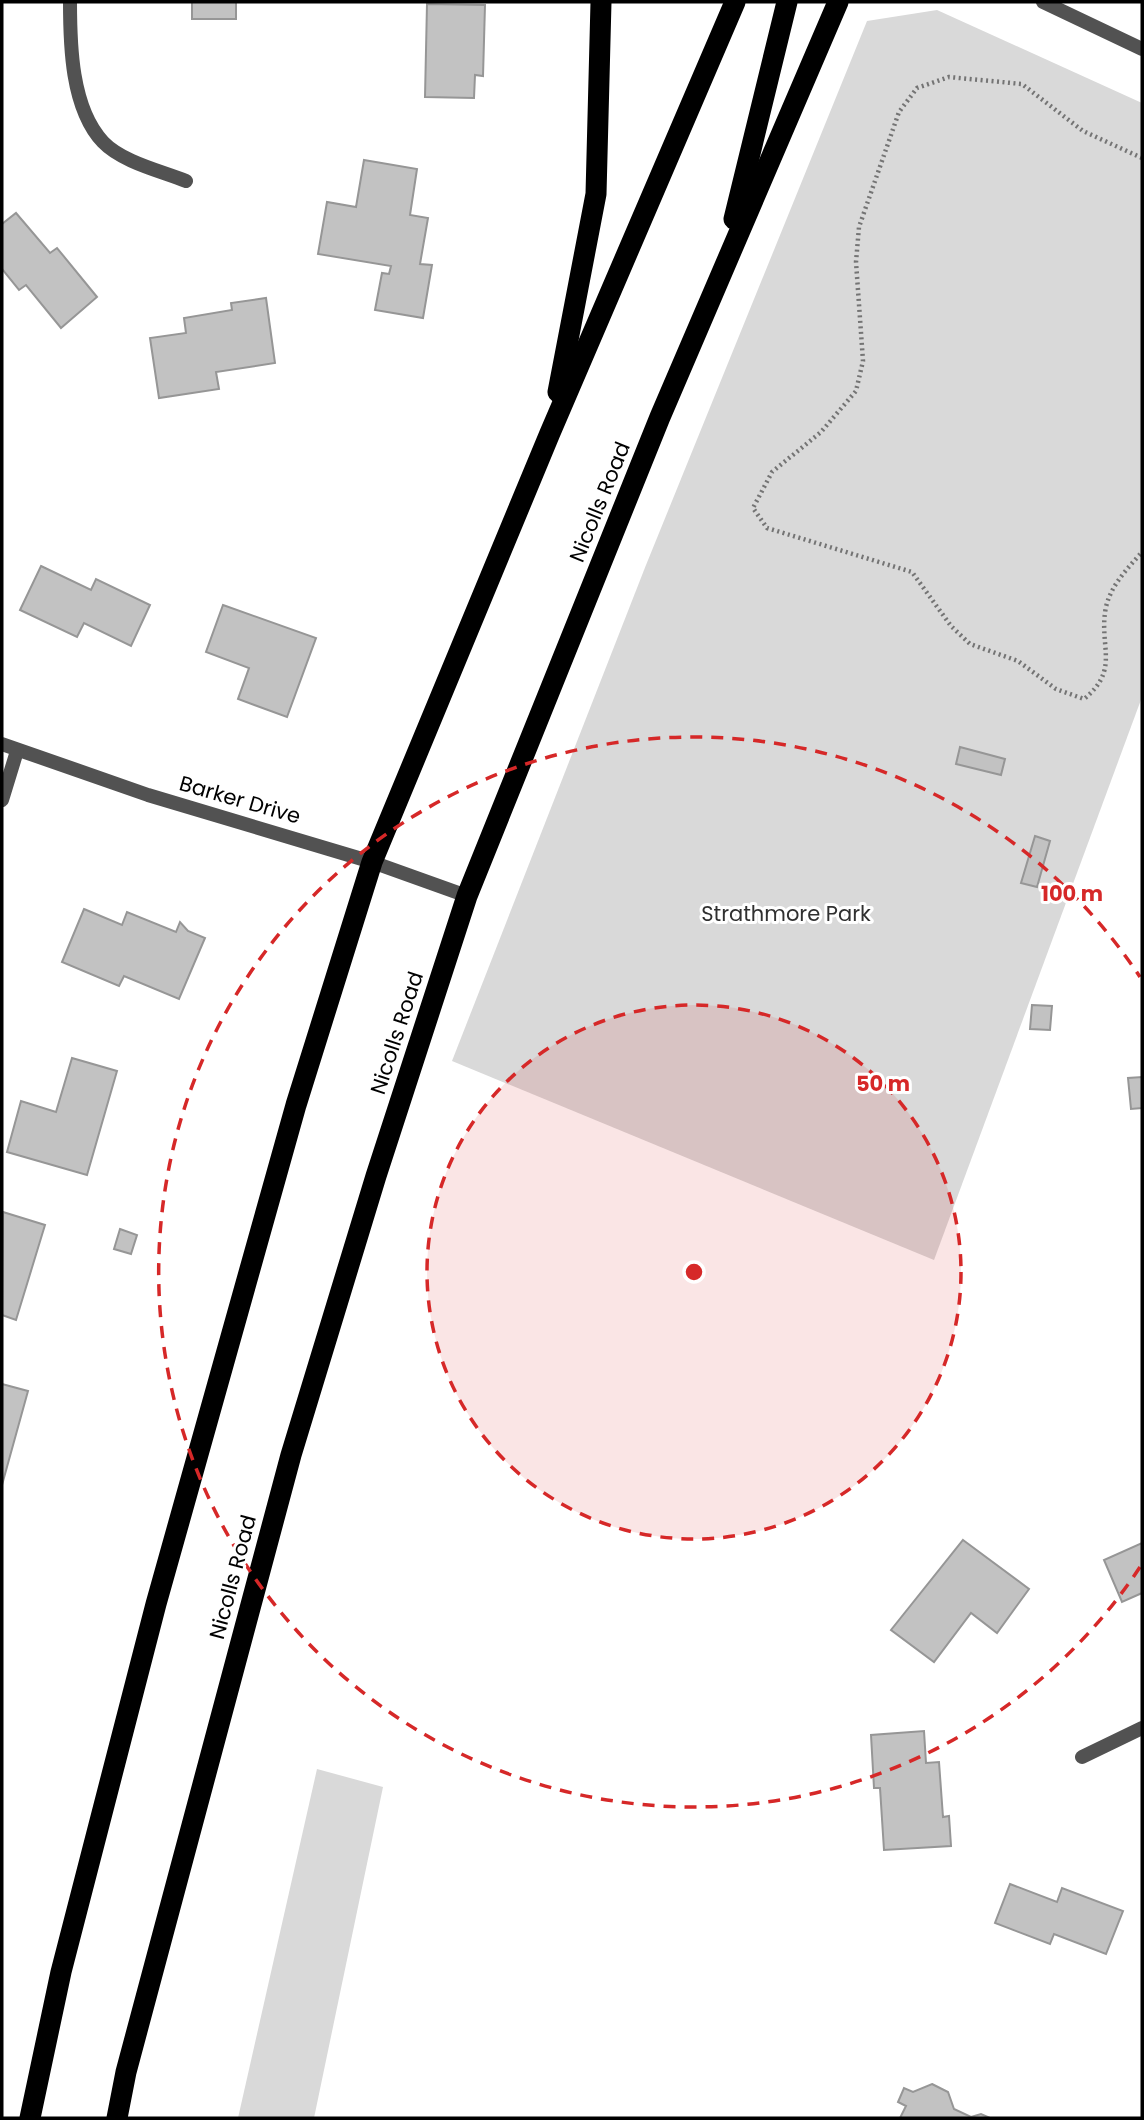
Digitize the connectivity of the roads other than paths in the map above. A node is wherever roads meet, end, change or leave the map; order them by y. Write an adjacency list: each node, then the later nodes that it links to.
1 (70, 2): 8 (street)
2 (601, 2): 10 (highway)
3 (735, 2): 10 (highway)
4 (787, 2): 9 (highway)
5 (838, 2): 9 (highway, Nicolls Road)
6 (1043, 2): 7 (street)
7 (1142, 48)
8 (186, 181)
9 (719, 279): 15 (highway, Nicolls Road)
10 (550, 433): 14 (highway)
11 (2, 744): 12 (street, Barker Drive)
12 (17, 751): 13 (street); 14 (street, Barker Drive)
13 (2, 800)
14 (372, 862): 15 (street, Barker Drive); 18 (highway)
15 (467, 896): 19 (highway, Nicolls Road)
16 (1142, 1728): 17 (street)
17 (1082, 1757)
18 (30, 2118)
19 (117, 2118)

